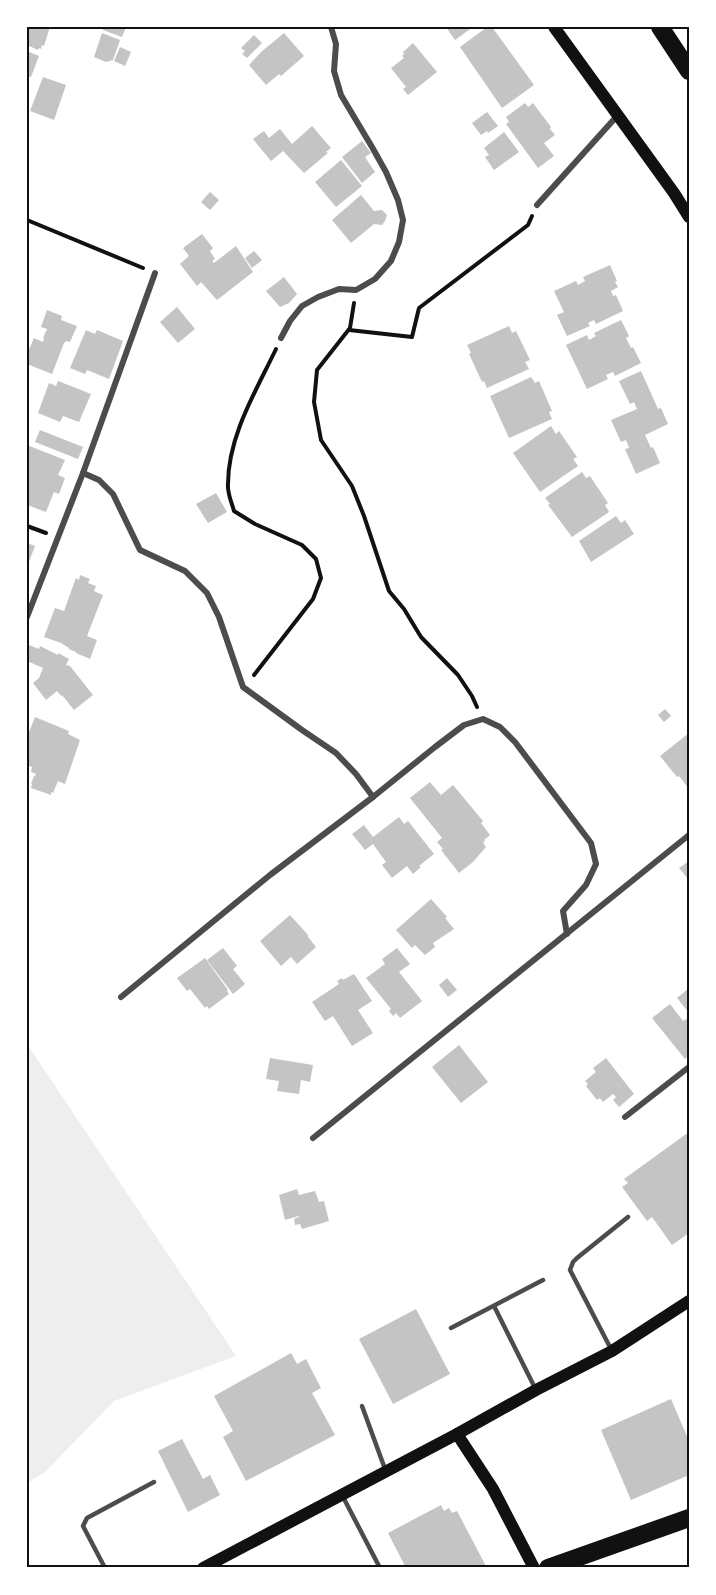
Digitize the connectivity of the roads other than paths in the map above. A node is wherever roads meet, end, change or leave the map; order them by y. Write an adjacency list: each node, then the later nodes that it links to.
1 (331, 27): 9 (street)
2 (554, 27): 5 (main road)
3 (660, 27): 4 (highway)
4 (689, 71)
5 (618, 115): 6 (street); 7 (main road)
6 (537, 205)
7 (689, 217)
8 (155, 273): 10 (street)
9 (281, 338)
10 (83, 473): 11 (street); 12 (street)
11 (27, 617)
12 (373, 797): 14 (street); 15 (street)
13 (689, 835): 14 (street)
14 (567, 934): 18 (street)
15 (121, 997)
16 (689, 1067): 17 (street)
17 (625, 1117)
18 (314, 1138)
19 (628, 1217): 24 (lane)
20 (543, 1280): 22 (lane)
21 (689, 1301): 24 (main road)
22 (494, 1306): 23 (lane); 25 (lane)
23 (451, 1328)
24 (612, 1351): 25 (main road)
25 (536, 1390): 27 (main road)
26 (362, 1406): 28 (lane)
27 (457, 1434): 28 (main road); 35 (main road)
28 (386, 1471): 30 (main road)
29 (154, 1482): 32 (lane)
30 (342, 1495): 33 (main road); 34 (lane)
31 (689, 1518): 36 (highway)
32 (105, 1568)
33 (203, 1568)
34 (380, 1568)
35 (534, 1568)
36 (548, 1568)

